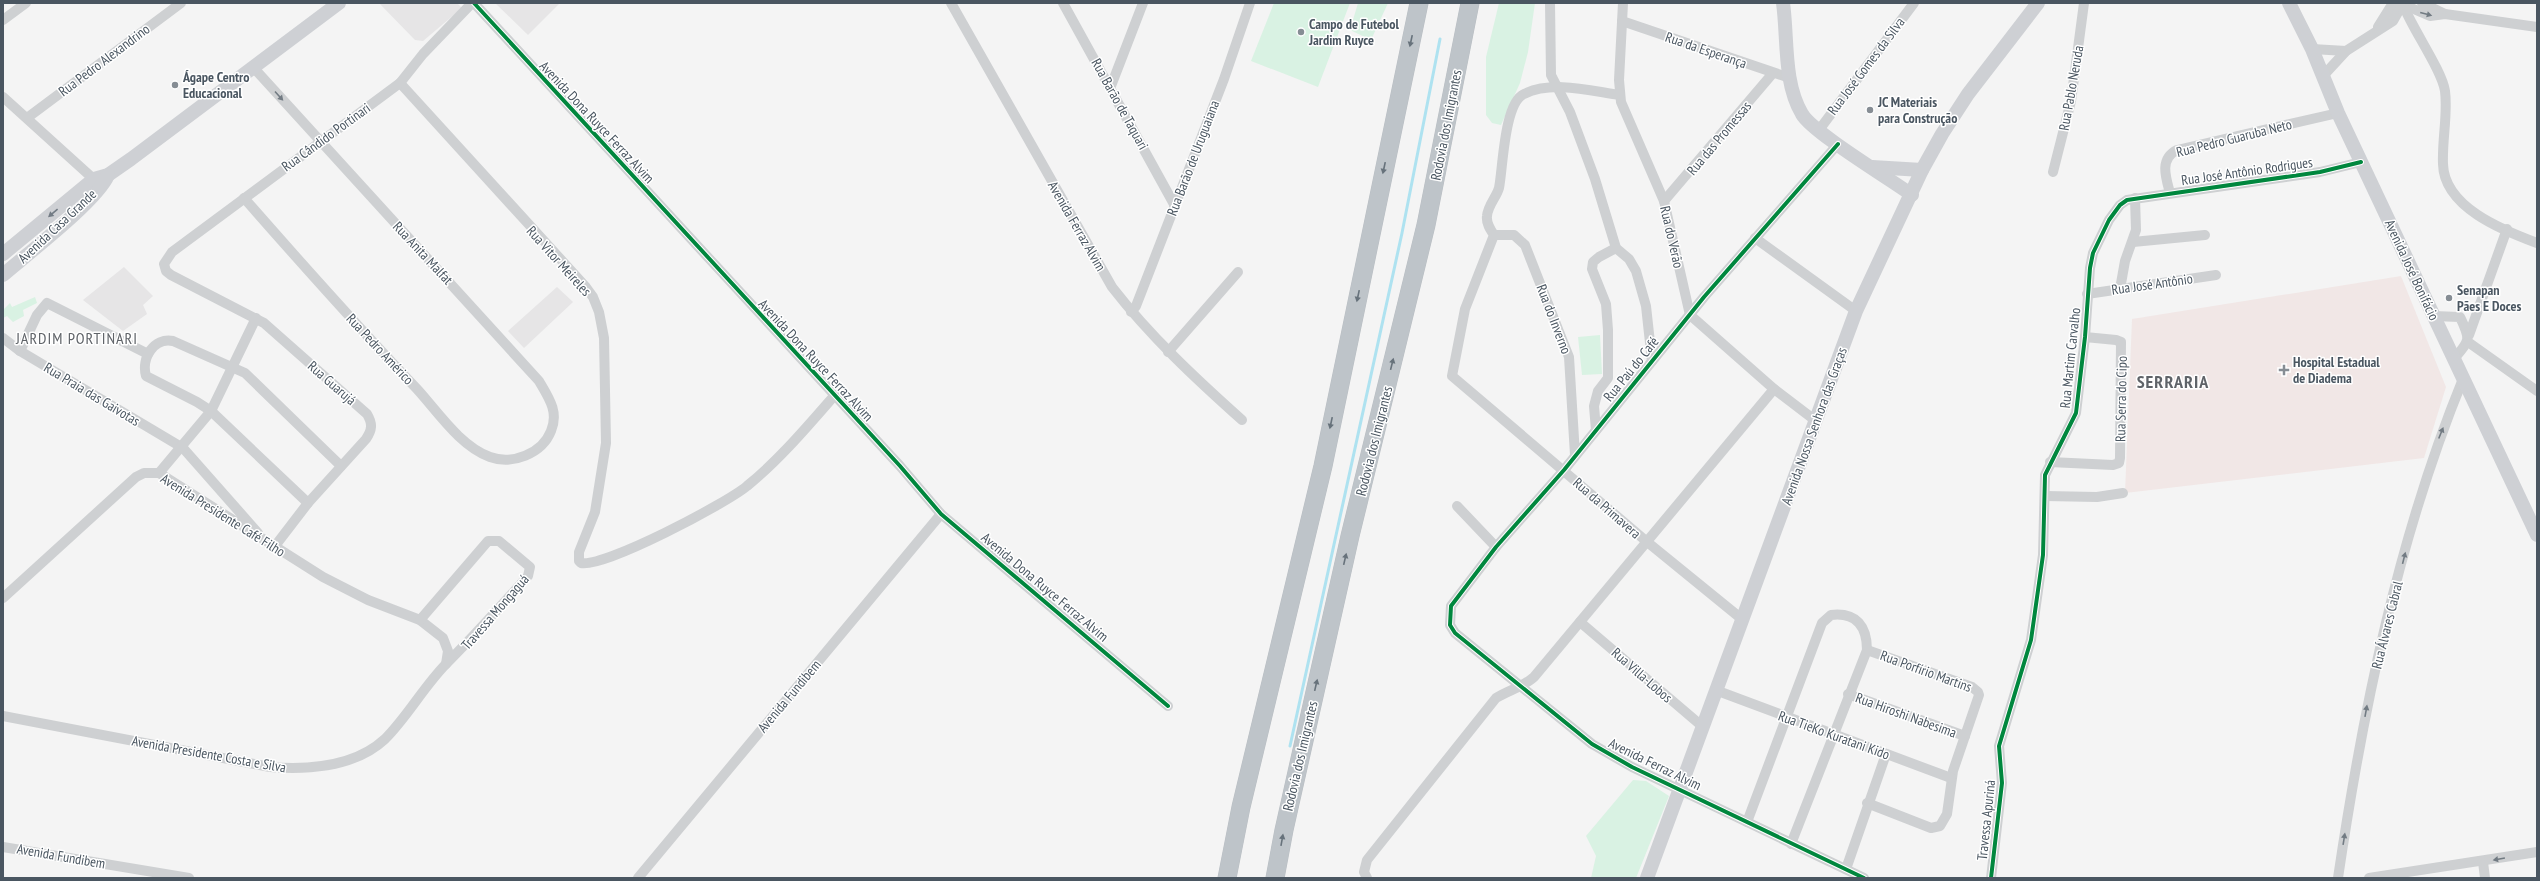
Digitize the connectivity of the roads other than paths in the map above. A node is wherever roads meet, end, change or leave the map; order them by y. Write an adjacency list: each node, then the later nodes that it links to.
1 (26, 3): 21 (street)
2 (181, 3): 36 (street, Rua Pedro Alexandrino)
3 (339, 3): 26 (main road, Avenida Casa Grande)
4 (473, 3): 30 (street, Rua Cândido Portinari); 84 (street, Avenida Dona Ruyce Ferraz Alvim)
5 (951, 3): 67 (street, Avenida Ferraz Alvim)
6 (1063, 3): 31 (street, Rua Barão de Taquari)
7 (1143, 3): 31 (street)
8 (1250, 3): 50 (street, Rua Barão de Uruguaiana)
9 (1418, 3): 135 (highway, one-way to 135)
10 (1470, 3): 136 (highway, Rodovia dos Imigrantes, one-way to 10)
11 (1550, 3): 32 (street)
12 (1623, 3): 22 (street, Rua do Verão)
13 (1914, 3): 37 (street, Rua José Gomes da Silva)
14 (2038, 3): 42 (main road, Avenida Nossa Senhora das Graças)
15 (2084, 3): 43 (street, Rua Pablo Neruda)
16 (2289, 3): 24 (main road, Avenida José Bonifácio)
17 (2426, 3): 20 (street)
18 (1782, 4): 29 (main road)
19 (2403, 5): 20 (street, one-way to 20); 25 (street); 51 (street)
20 (2445, 14): 23 (street)
21 (3, 20)
22 (1622, 21): 27 (street, Rua da Esperança); 33 (street, Rua do Verão)
23 (2537, 27)
24 (2312, 49): 25 (street); 28 (main road, Avenida José Bonifácio)
25 (2346, 52): 28 (street)
26 (253, 67): 38 (street, Rua Anita Malfat, one-way to 38); 44 (main road, Avenida Casa Grande)
27 (1773, 73): 29 (street, Rua da Esperança); 49 (street, Rua das Promessas)
28 (2323, 76): 35 (main road, Avenida José Bonifácio)
29 (1790, 78): 37 (main road)
30 (400, 83): 38 (street, Rua Cândido Portinari); 84 (street, Rua Vitor Meireles)
31 (1111, 86): 50 (street, Rua Barão de Taquari)
32 (1559, 87): 33 (street); 52 (street); 57 (street)
33 (1620, 95): 49 (street, Rua do Verão)
34 (3, 97): 36 (street)
35 (2338, 112): 40 (main road, Avenida José Bonifácio); 45 (street, Rua Pedro Guaruba Neto)
36 (27, 118): 44 (street)
37 (1819, 130): 39 (main road)
38 (320, 141): 47 (street, Rua Cândido Portinari); 90 (street, Rua Anita Malfat)
39 (1838, 144): 41 (main road); 54 (street, Rua Paú do Café)
40 (2361, 162): 45 (street, Rua José Antônio Rodrigues); 69 (main road, Avenida José Bonifácio)
41 (1872, 167): 42 (main road); 46 (main road)
42 (1922, 170): 46 (main road, Avenida Nossa Senhora das Graças)
43 (2053, 172)
44 (101, 180): 58 (main road, Avenida Casa Grande, one-way to 58); 61 (main road, Avenida Casa Grande)
45 (2170, 193): 48 (street, Rua José Antônio Rodrigues)
46 (1912, 195): 66 (main road, Avenida Nossa Senhora das Graças)
47 (244, 198): 59 (street, Rua Cândido Portinari); 90 (street, Rua Pedro Américo)
48 (2135, 198): 55 (street); 64 (street, Rua Martim Carvalho)
49 (1664, 201): 68 (street, Rua do Verão)
50 (1175, 206): 67 (street, Rua Barão de Uruguaiana)
51 (2507, 229): 56 (street); 65 (street)
52 (1494, 235): 91 (street, Rua do Inverno); 94 (street, Rua da Primavera)
53 (2205, 235): 55 (street)
54 (1755, 238): 66 (street); 68 (street, Rua Paú do Café)
55 (2133, 242): 63 (street)
56 (2537, 242)
57 (1616, 248): 79 (street); 88 (street)
58 (3, 254)
59 (167, 258): 71 (street, Rua Guarujá)
60 (1238, 272): 76 (street)
61 (3, 275)
62 (2216, 275): 63 (street, Rua José Antônio)
63 (2120, 289): 64 (street, Rua José Antônio)
64 (2087, 294): 72 (street, Rua Martim Carvalho)
65 (2479, 303): 70 (street); 74 (street)
66 (1856, 311): 87 (main road, Avenida Nossa Senhora das Graças)
67 (1131, 312): 76 (street, Avenida Ferraz Alvim)
68 (1690, 315): 79 (street, Rua Paú do Café); 82 (street)
69 (2433, 316): 70 (street); 78 (main road, Avenida José Bonifácio)
70 (2460, 317): 74 (street)
71 (256, 318): 80 (street); 93 (street, Rua Guarujá)
72 (2085, 337): 92 (street, Rua Martim Carvalho); 92 (street, Rua Serra do Cipo)
73 (3, 338): 75 (street, Rua Praia das Gaivotas)
74 (2469, 338): 78 (street); 83 (street)
75 (20, 351): 77 (street); 89 (street, Rua Praia das Gaivotas)
76 (1168, 352): 86 (street, Avenida Ferraz Alvim)
77 (148, 354): 80 (street); 85 (street)
78 (2454, 359): 81 (main road, Avenida José Bonifácio)
79 (1652, 361): 88 (street, Rua Paú do Café)
80 (234, 366): 85 (street); 93 (street)
81 (2463, 379): 101 (main road, Avenida José Bonifácio); 141 (street, Rua Álvares Cabral, one-way to 81)
82 (1774, 389): 87 (street); 103 (street)
83 (2537, 391)
84 (834, 396): 100 (street, Avenida Dona Ruyce Ferraz Alvim)
85 (211, 411): 89 (street); 98 (street)
86 (1242, 420)
87 (1816, 421): 109 (main road, Avenida Nossa Senhora das Graças)
88 (1596, 430): 91 (street, Rua Paú do Café)
89 (183, 448): 95 (street); 102 (street, Rua Praia das Gaivotas)
90 (536, 450)
91 (1575, 455): 94 (street, Rua Paú do Café)
92 (2050, 462): 97 (street, Rua Martim Carvalho)
93 (341, 466): 98 (street, Rua Guarujá)
94 (1564, 470): 103 (street, Rua da Primavera); 105 (street, Rua Paú do Café)
95 (159, 473): 102 (street, Avenida Presidente Café Filho); 106 (street, Avenida Presidente Café Filho)
96 (2123, 493): 97 (street)
97 (2045, 496): 111 (street, Rua Martim Carvalho)
98 (308, 503): 104 (street, Rua Guarujá)
99 (1457, 506): 105 (street)
100 (942, 514): 117 (street, Avenida Dona Ruyce Ferraz Alvim); 134 (street, Avenida Fundibem)
101 (2537, 535)
102 (264, 540): 104 (street, Avenida Presidente Café Filho)
103 (1646, 541): 109 (street, Rua da Primavera); 110 (street)
104 (275, 546): 108 (street, Avenida Presidente Café Filho)
105 (1496, 547): 107 (street, Rua Paú do Café)
106 (3, 598)
107 (1449, 615): 114 (street, Avenida Ferraz Alvim)
108 (420, 620): 113 (street, Avenida Presidente Café Filho); 113 (street, Travessa Mongaguá)
109 (1743, 620): 115 (main road, Avenida Nossa Senhora das Graças)
110 (1580, 622): 114 (street); 120 (street, Rua Villa-Lobos)
111 (2030, 649): 140 (street, Travessa Apuriná)
112 (1867, 650): 116 (street); 119 (street, Rua Porfírio Martins); 122 (street, Rua Porfírio Martins)
113 (446, 664): 118 (street, Avenida Presidente Costa e Silva)
114 (1520, 687): 125 (street, Avenida Ferraz Alvim); 137 (street)
115 (1718, 691): 119 (street, Rua TieKo Kuratani Kido); 120 (main road, Avenida Nossa Senhora das Graças)
116 (1848, 694): 121 (street); 122 (street, Rua Hiroshi Nabesima)
117 (1168, 706)
118 (3, 716)
119 (1786, 718): 121 (street, Rua TieKo Kuratani Kido); 127 (street, Rua Porfírio Martins)
120 (1703, 727): 125 (main road, Avenida Nossa Senhora das Graças)
121 (1833, 735): 123 (street, Rua TieKo Kuratani Kido); 128 (street)
122 (1965, 736): 124 (street, Rua Porfírio Martins)
123 (1886, 754): 124 (street, Rua TieKo Kuratani Kido); 126 (street)
124 (1952, 778): 126 (street, Rua Porfírio Martins)
125 (1679, 788): 127 (street, Avenida Ferraz Alvim); 138 (main road, Avenida Nossa Senhora das Graças)
126 (1867, 803): 132 (street)
127 (1747, 822): 128 (street, Avenida Ferraz Alvim)
128 (1791, 844): 132 (street, Avenida Ferraz Alvim)
129 (3, 847): 133 (street, Avenida Fundibem)
130 (2537, 852): 131 (street, one-way to 131)
131 (2483, 862): 142 (street); 143 (street)
132 (1846, 869): 139 (street, Avenida Ferraz Alvim)
133 (189, 878)
134 (638, 878)
135 (1227, 878)
136 (1275, 878)
137 (1367, 878)
138 (1647, 878)
139 (1864, 878)
140 (1991, 878)
141 (2338, 878)
142 (2369, 878)
143 (2485, 878)

